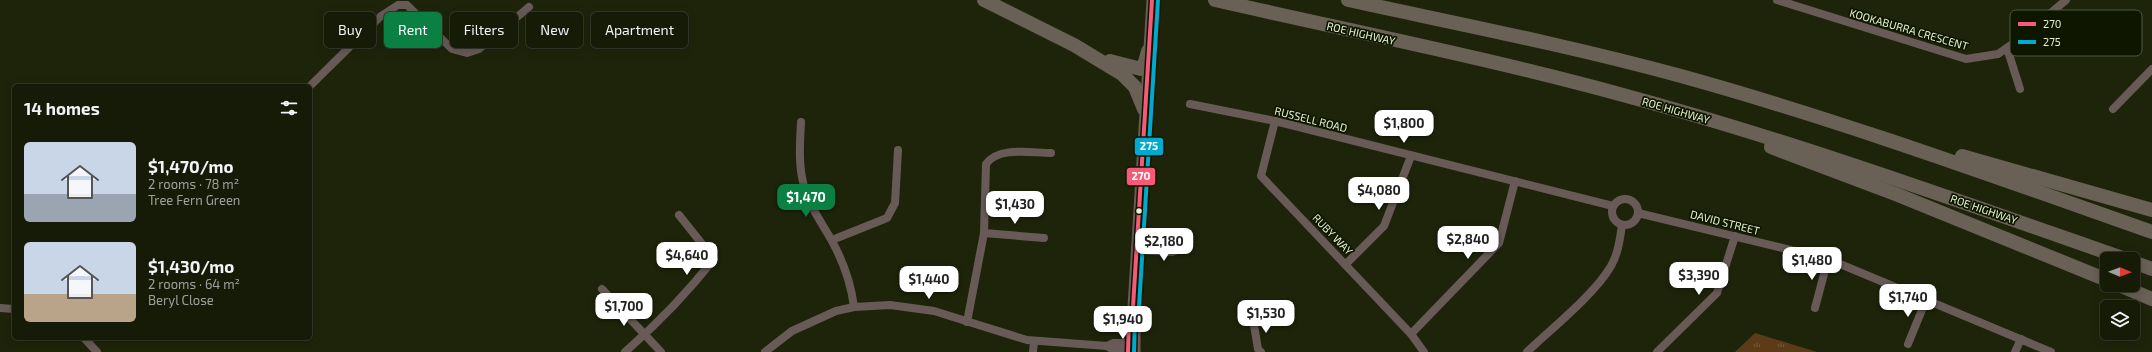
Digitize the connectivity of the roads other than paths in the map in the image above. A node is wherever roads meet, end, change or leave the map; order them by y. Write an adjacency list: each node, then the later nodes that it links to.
1 (984, 0): 12 (highway)
2 (1152, 0): 11 (main road)
3 (1215, 0): 13 (highway, ROE HIGHWAY)
4 (1348, 0): 15 (highway)
5 (1777, 0): 10 (street, KOOKABURRA CRESCENT)
6 (2066, 0): 8 (street, KOOKABURRA CRESCENT)
7 (529, 7): 16 (street)
8 (2054, 10)
9 (2010, 46): 10 (street, KOOKABURRA CRESCENT)
10 (2007, 48): 17 (street)
11 (1148, 51): 12 (highway); 19 (main road)
12 (1094, 56): 19 (highway)
13 (1523, 69): 39 (highway, ROE HIGHWAY); 44 (highway)
14 (2152, 69): 20 (street)
15 (1681, 76): 28 (highway); 32 (highway)
16 (312, 84)
17 (2020, 89)
18 (1190, 104): 21 (street, RUSSELL ROAD)
19 (1144, 109): 38 (main road)
20 (2113, 109)
21 (1275, 121): 25 (street, RUSSELL ROAD); 41 (street, RUBY WAY)
22 (801, 122): 36 (street)
23 (898, 150): 36 (street)
24 (1051, 153): 33 (street)
25 (1411, 156): 26 (street, RUSSELL ROAD); 41 (street)
26 (1516, 181): 27 (street, RUSSELL ROAD); 55 (street)
27 (1613, 206): 29 (street); 31 (street)
28 (2152, 210)
29 (1638, 213): 31 (street); 34 (street, DAVID STREET)
30 (679, 214): 56 (street)
31 (1622, 225): 69 (street)
32 (2152, 232)
33 (984, 233): 35 (street); 53 (street)
34 (1735, 236): 40 (street, DAVID STREET); 70 (street)
35 (1044, 238)
36 (832, 240): 50 (street)
37 (1186, 247): 38 (street)
38 (1136, 250): 61 (main road)
39 (2105, 252)
40 (1828, 259): 48 (street, DAVID STREET); 51 (street)
41 (1346, 264): 55 (street, RUBY WAY)
42 (2140, 265): 43 (highway)
43 (2152, 269)
44 (2100, 277)
45 (602, 289): 56 (street)
46 (2136, 292): 47 (highway)
47 (2152, 299)
48 (1926, 300): 57 (street, DAVID STREET); 60 (street)
49 (0, 308): 52 (street)
50 (854, 308): 53 (street); 65 (street)
51 (1815, 308)
52 (12, 309)
53 (967, 322): 59 (street)
54 (1254, 325): 67 (street)
55 (1411, 334): 68 (street, RUBY WAY)
56 (645, 335): 63 (street); 64 (street)
57 (2021, 339): 71 (street); 72 (street, DAVID STREET)
58 (86, 340): 62 (street)
59 (1034, 341): 61 (street); 66 (street)
60 (1908, 344)
61 (1131, 348)
62 (97, 352)
63 (625, 352)
64 (661, 352)
65 (765, 352)
66 (1033, 352)
67 (1261, 352)
68 (1424, 352)
69 (1527, 352)
70 (1657, 352)
71 (2015, 352)
72 (2051, 352)

